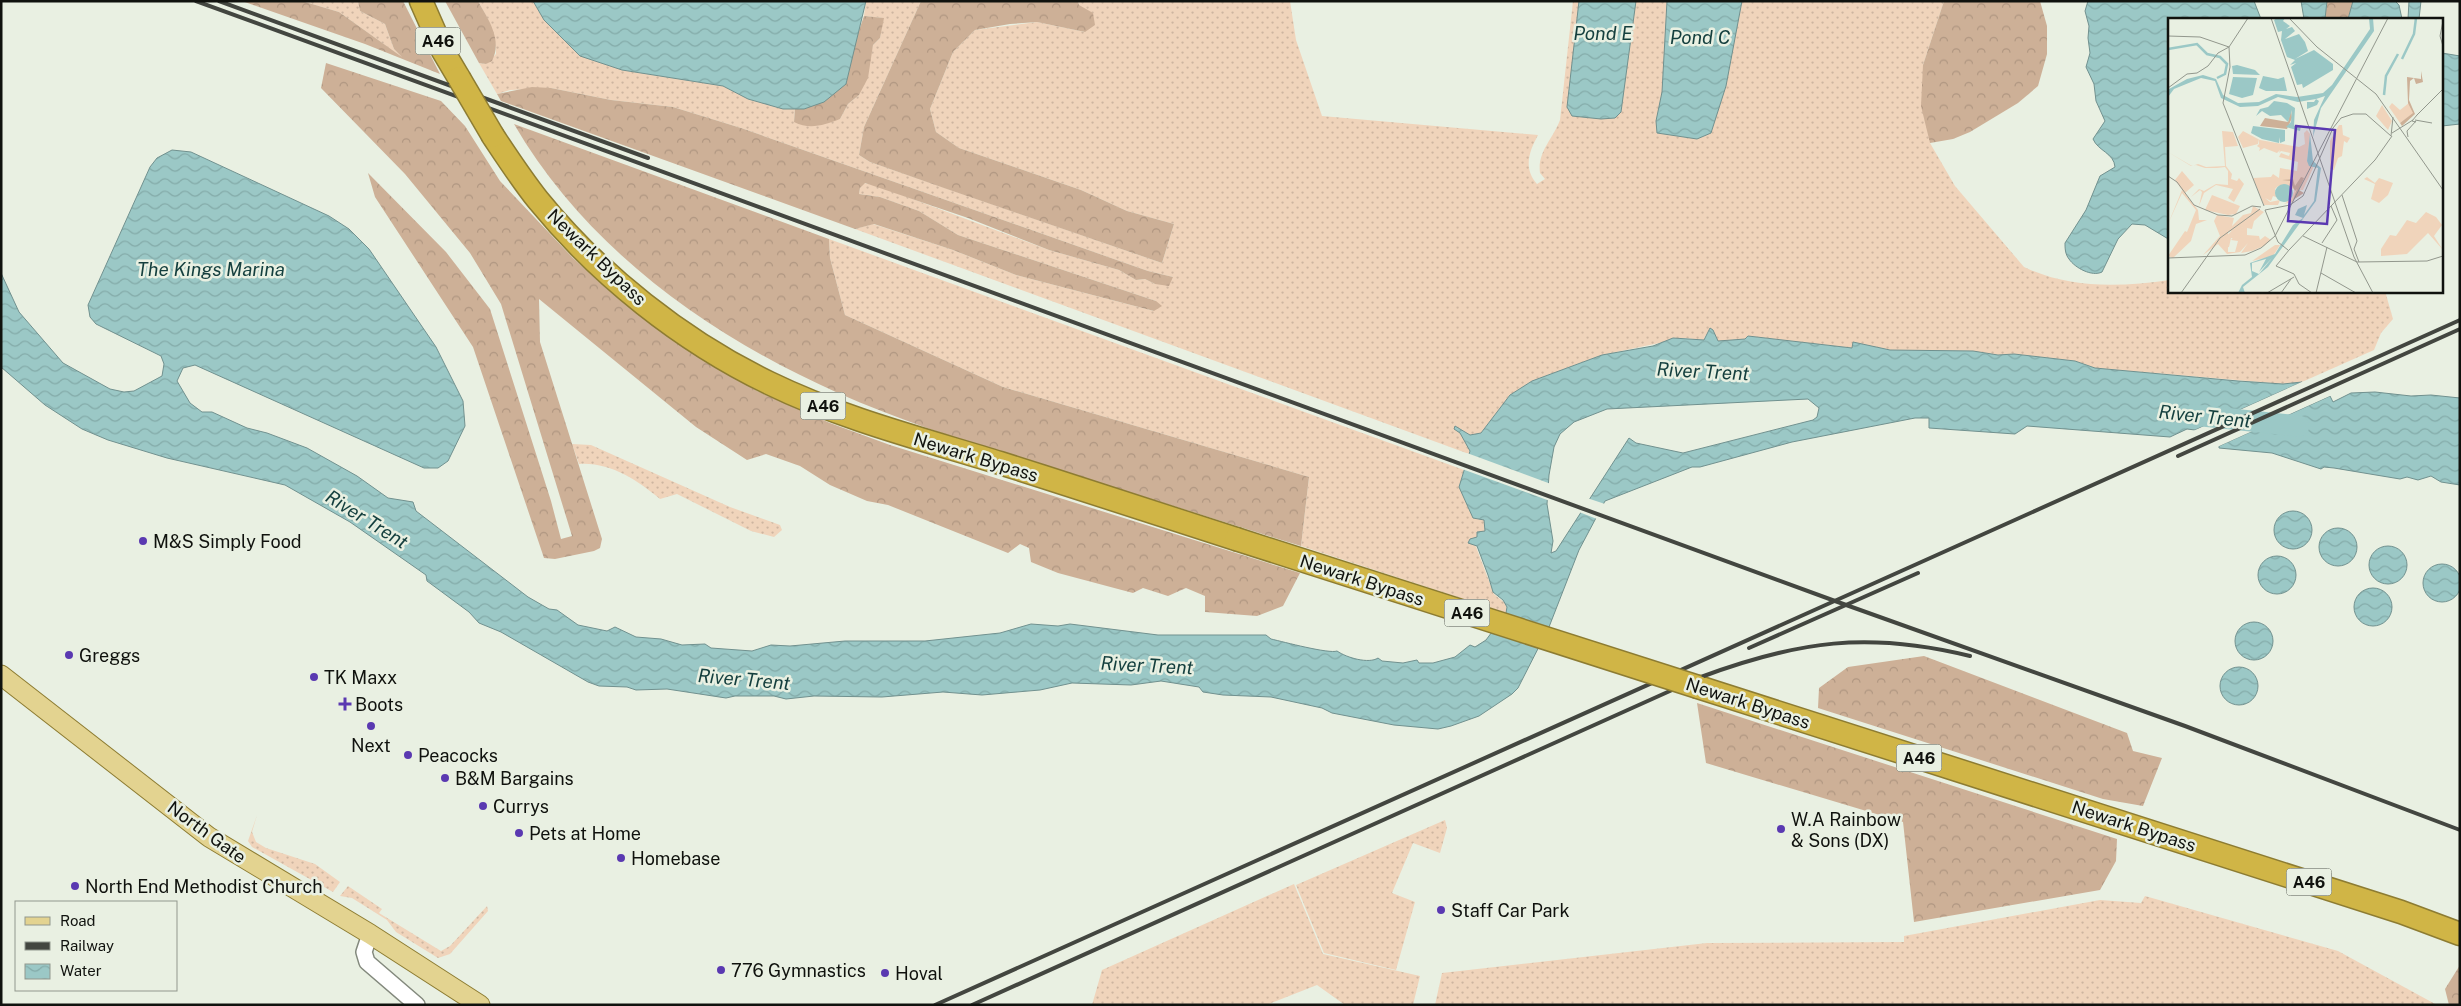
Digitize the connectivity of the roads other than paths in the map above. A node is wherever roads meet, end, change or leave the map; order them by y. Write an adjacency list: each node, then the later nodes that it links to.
1 (421, 1): 4 (highway, Newark Bypass / A46, bridge)
2 (1, 675): 3 (main road, North Gate)
3 (370, 934): 5 (street); 6 (main road, North Gate)
4 (2460, 934)
5 (417, 1005)
6 (480, 1005)

